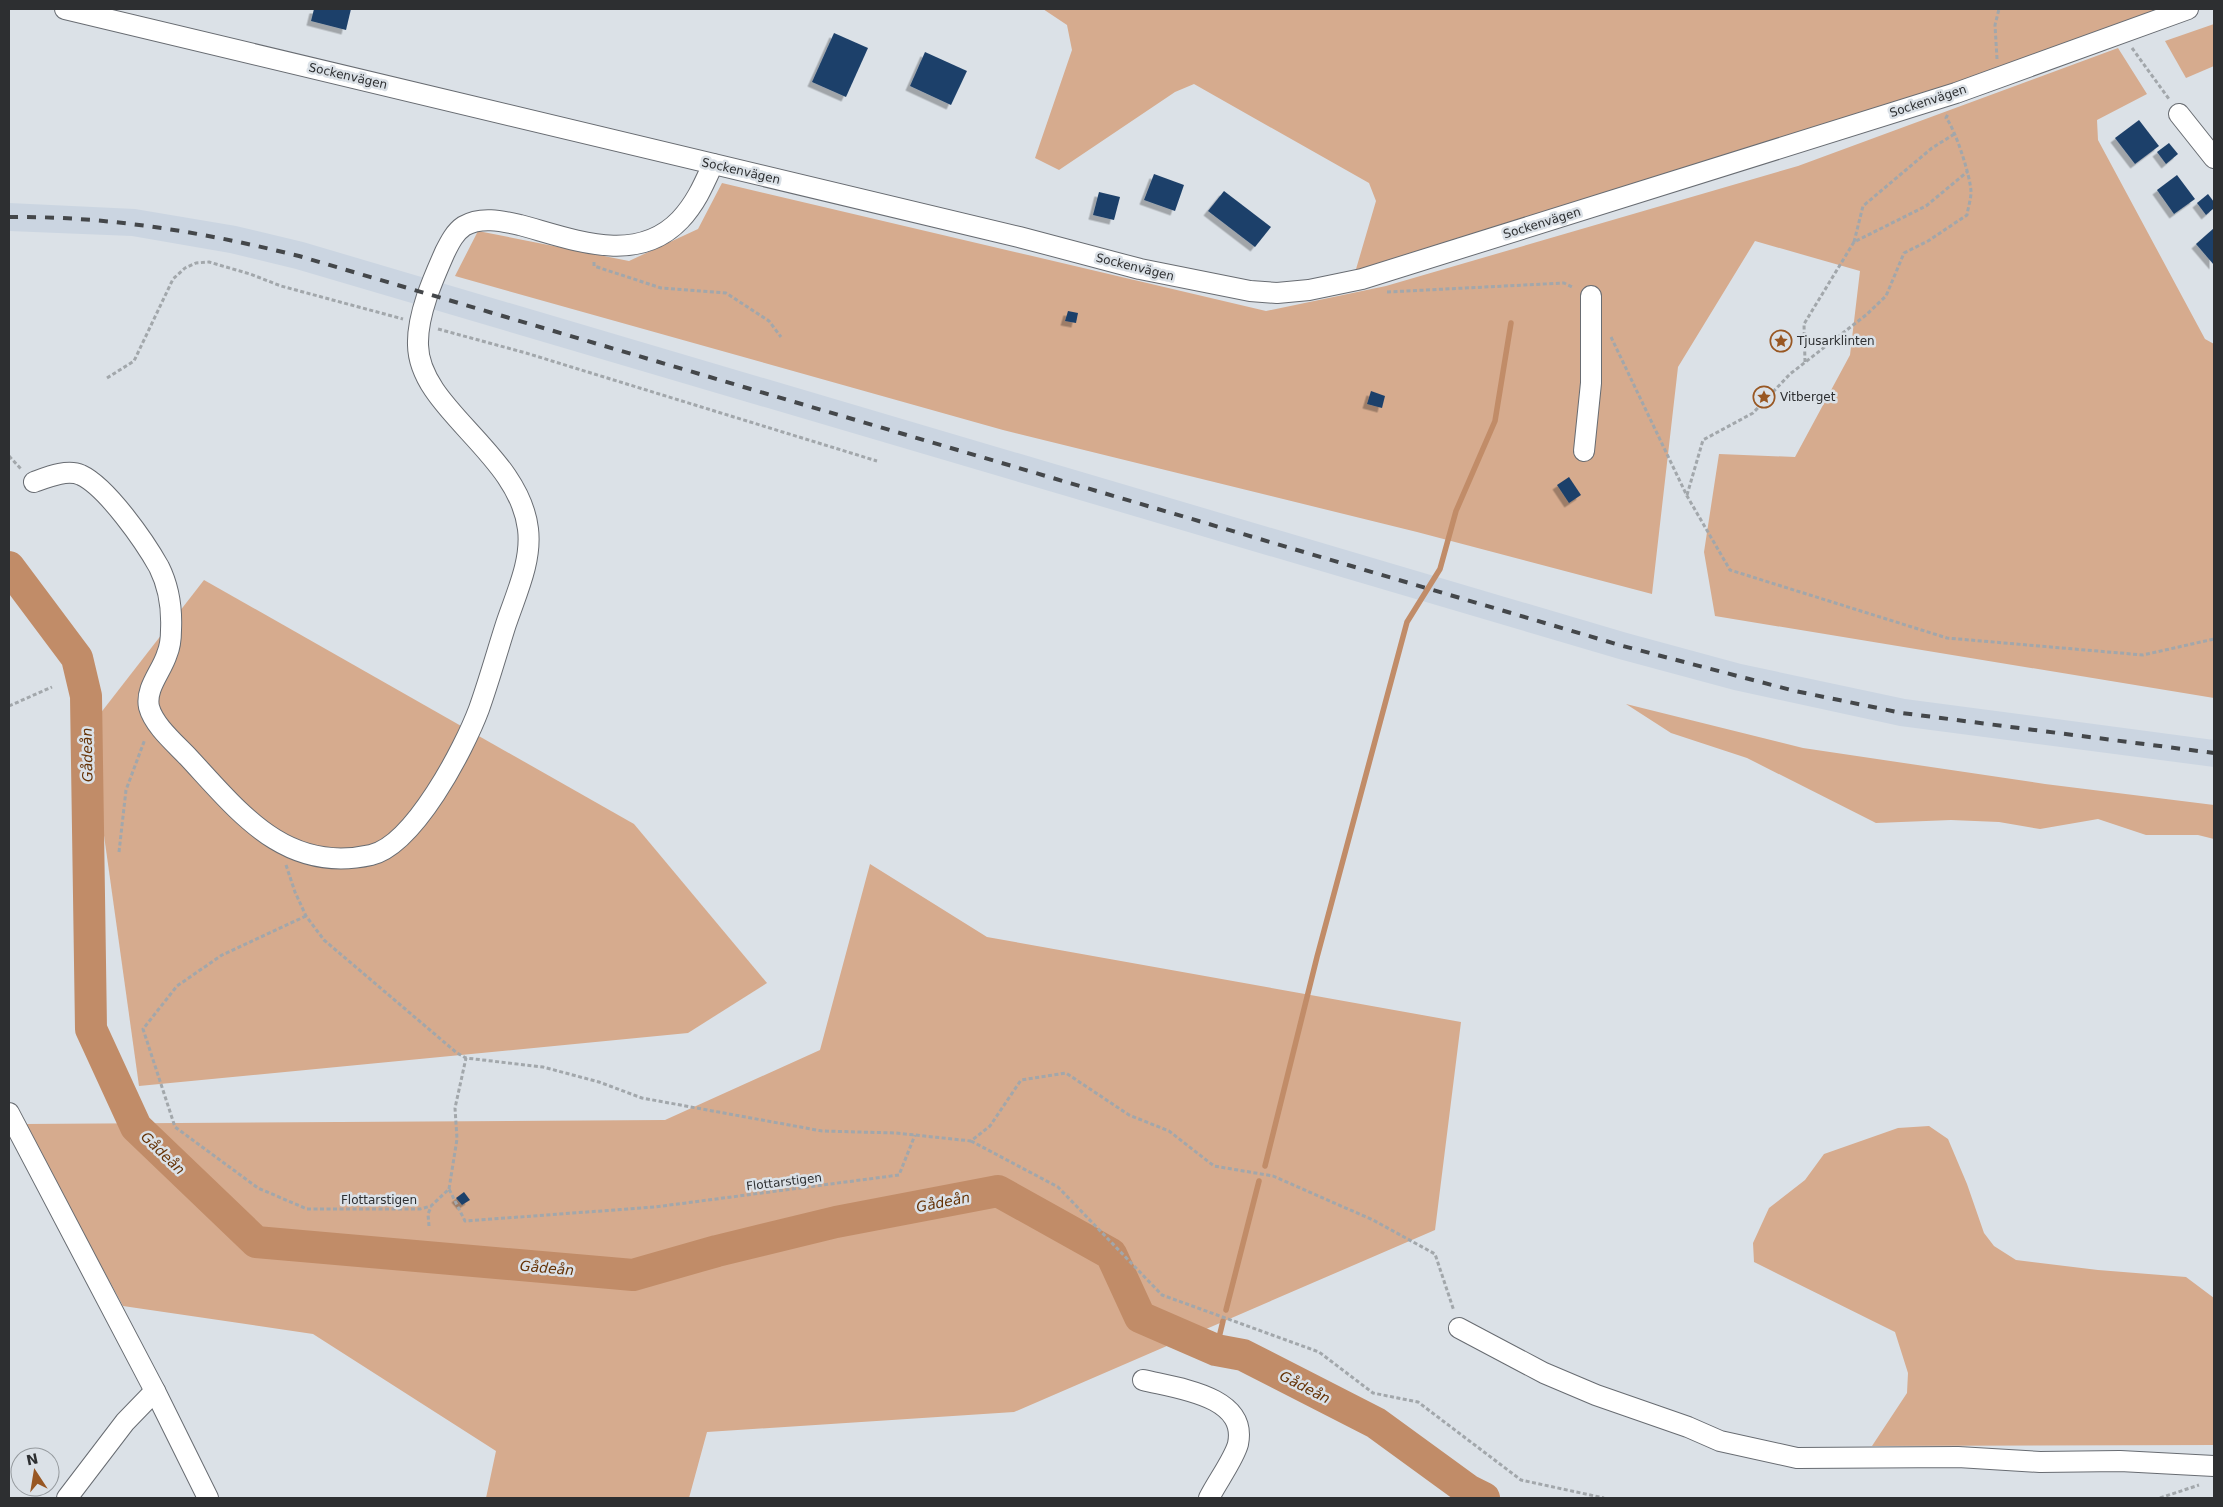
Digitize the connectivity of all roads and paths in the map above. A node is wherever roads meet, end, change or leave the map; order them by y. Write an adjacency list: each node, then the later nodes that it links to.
1 (65, 9): 10 (street, Sockenvägen)
2 (1999, 9): 5 (path)
3 (2188, 9): 4 (street, Sockenvägen)
4 (2122, 33): 5 (street, Sockenvägen); 7 (path)
5 (1999, 77): 6 (street, Sockenvägen)
6 (1956, 93): 8 (path); 14 (street, Sockenvägen)
7 (2179, 114): 9 (street)
8 (1956, 133): 11 (path); 12 (path)
9 (2214, 158)
10 (713, 164): 13 (street); 14 (street, Sockenvägen)
11 (1968, 171): 12 (path); 19 (path)
12 (1854, 242): 19 (path)
13 (592, 244): 16 (street); 18 (path)
14 (1362, 279): 15 (path)
15 (1591, 296): 21 (street)
16 (420, 324): 20 (path); 22 (path); 29 (street)
17 (1608, 331): 24 (path)
18 (781, 336)
19 (1805, 362): 24 (path)
20 (107, 378)
21 (1584, 451)
22 (877, 461)
23 (34, 482): 28 (street)
24 (1687, 496): 25 (path)
25 (2214, 639)
26 (52, 687): 27 (path)
27 (9, 706)
28 (154, 718): 29 (street); 30 (path)
29 (279, 844): 31 (path)
30 (119, 852)
31 (306, 916): 32 (path); 37 (path, Flottarstigen)
32 (466, 1058): 34 (path); 36 (path)
33 (9, 1113): 41 (street)
34 (916, 1135): 35 (path); 36 (path, Flottarstigen)
35 (971, 1140): 39 (path); 46 (path)
36 (449, 1189): 37 (path, Flottarstigen)
37 (431, 1206): 38 (path)
38 (429, 1226)
39 (1459, 1328): 42 (street)
40 (1143, 1380): 45 (street)
41 (155, 1391): 43 (street); 44 (street)
42 (2210, 1475): 47 (path)
43 (67, 1498)
44 (208, 1498)
45 (1209, 1498)
46 (1604, 1498)
47 (2160, 1498)

